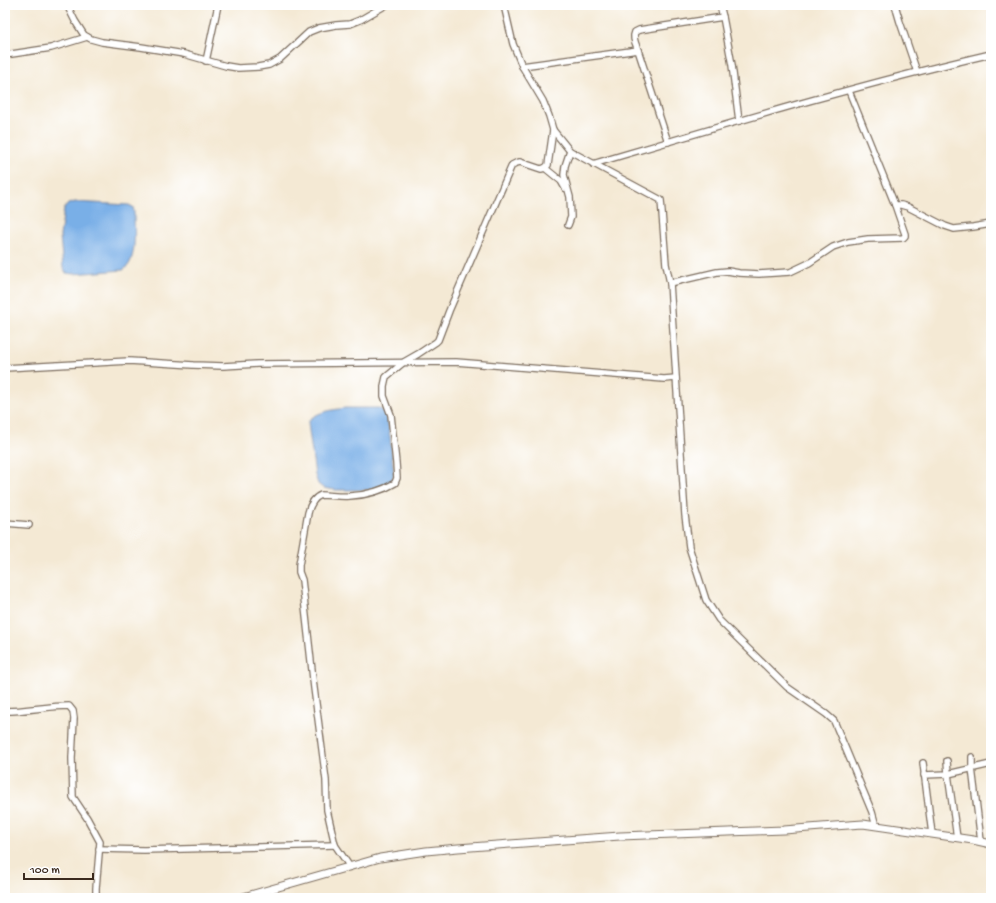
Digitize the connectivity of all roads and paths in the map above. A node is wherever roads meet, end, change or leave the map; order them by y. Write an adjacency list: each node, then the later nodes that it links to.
1 (67, 5): 8 (street)
2 (218, 5): 12 (street)
3 (386, 5): 12 (street)
4 (504, 5): 13 (street)
5 (720, 5): 7 (street)
6 (895, 5): 14 (street)
7 (723, 17): 9 (street); 16 (street)
8 (87, 37): 11 (street); 12 (street)
9 (638, 50): 13 (street); 18 (street)
10 (991, 54): 14 (street)
11 (5, 55)
12 (206, 61)
13 (522, 66): 17 (street)
14 (917, 72): 15 (street)
15 (849, 91): 16 (street); 23 (street)
16 (739, 121): 18 (street)
17 (553, 130): 19 (street); 21 (street)
18 (668, 142): 20 (street)
19 (570, 151): 20 (street); 22 (street)
20 (593, 164): 26 (street)
21 (545, 168): 22 (street); 27 (street)
22 (570, 197): 25 (street)
23 (895, 205): 24 (street); 26 (street)
24 (991, 224)
25 (568, 225)
26 (670, 283): 29 (street)
27 (404, 362): 28 (street); 29 (street); 45 (street)
28 (5, 368)
29 (676, 378): 40 (street)
30 (5, 523): 31 (street)
31 (29, 526)
32 (5, 711): 46 (street)
33 (972, 757): 37 (street)
34 (947, 761): 38 (street)
35 (922, 763): 39 (street)
36 (991, 764): 37 (street)
37 (972, 768): 38 (street); 43 (street)
38 (948, 774): 39 (street); 42 (street)
39 (924, 775): 41 (street)
40 (876, 826): 41 (street); 47 (street)
41 (932, 834): 42 (street)
42 (957, 838): 43 (street)
43 (981, 841): 44 (street)
44 (991, 844)
45 (335, 845): 46 (street); 47 (street)
46 (99, 849): 48 (street)
47 (350, 867): 49 (street)
48 (96, 898)
49 (240, 898)

